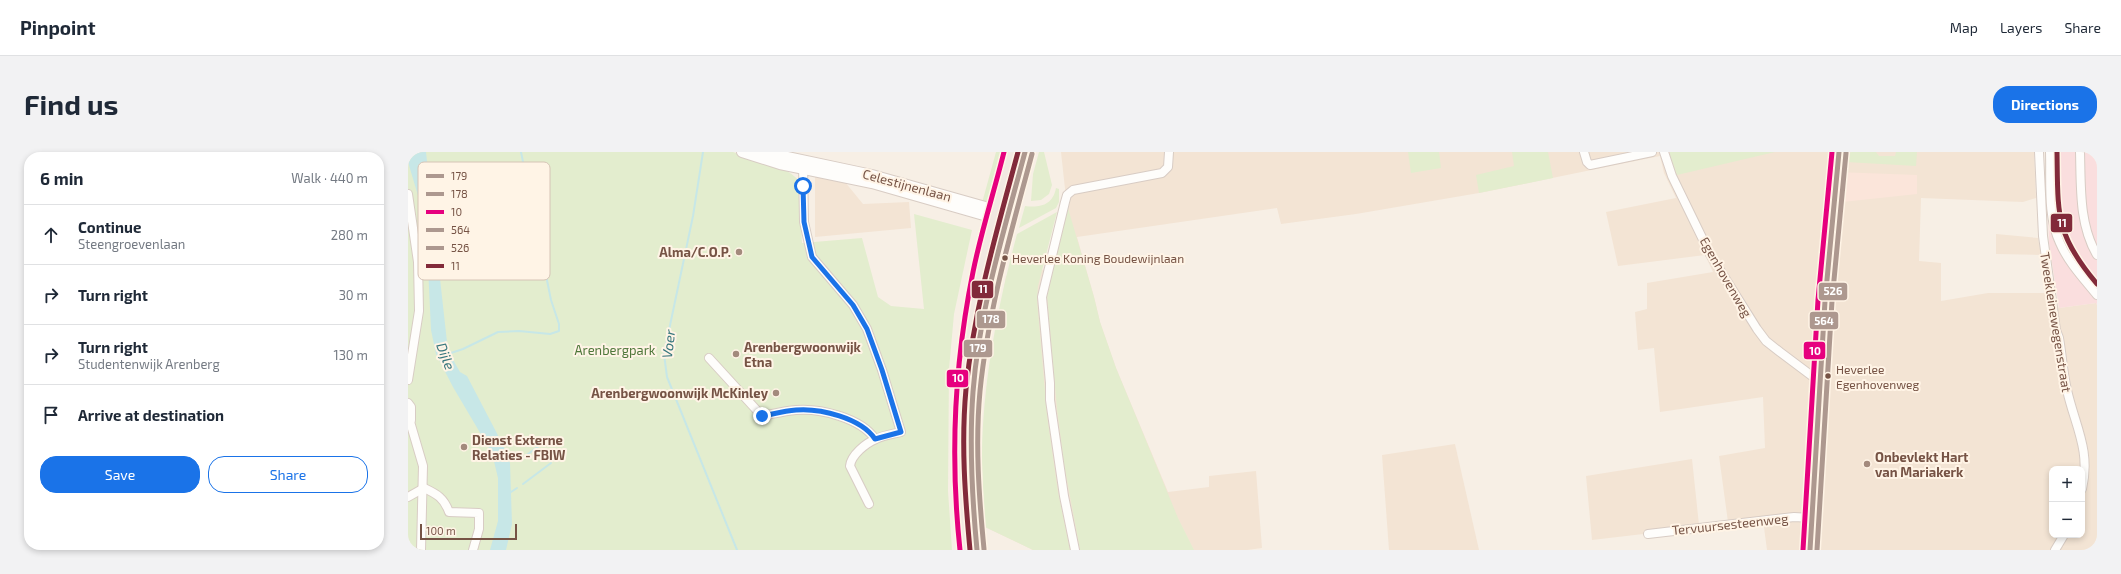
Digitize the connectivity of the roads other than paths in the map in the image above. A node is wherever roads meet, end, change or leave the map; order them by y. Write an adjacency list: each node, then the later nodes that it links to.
1 (742, 152): 13 (street, Celestijnenlaan)
2 (764, 152): 13 (street, Celestijnenlaan)
3 (1011, 152): 15 (highway)
4 (1025, 152): 16 (highway)
5 (1169, 152): 38 (street)
6 (1584, 152): 7 (street)
7 (1652, 152)
8 (1664, 152): 22 (street, Egenhovenweg)
9 (1839, 152): 22 (main road)
10 (2038, 152): 27 (street, Tweekleinewegenstraat)
11 (2050, 152): 20 (street)
12 (2080, 152): 19 (street)
13 (803, 165): 15 (street, Celestijnenlaan); 26 (street)
14 (408, 194): 18 (street)
15 (994, 214): 16 (street, Celestijnenlaan); 36 (highway)
16 (1008, 217): 37 (highway)
17 (408, 241): 18 (street)
18 (416, 245): 23 (street)
19 (2097, 255)
20 (2097, 295)
21 (709, 358): 26 (street)
22 (1819, 378): 31 (main road)
23 (408, 380)
24 (408, 404): 25 (street)
25 (409, 418): 28 (street)
26 (875, 439): 30 (street)
27 (2085, 476)
28 (424, 488): 29 (street); 34 (street); 35 (street)
29 (408, 497)
30 (869, 504)
31 (1812, 518): 32 (street, Tervuursesteenweg); 39 (main road)
32 (1648, 534)
33 (2062, 538): 40 (street)
34 (420, 550)
35 (473, 550)
36 (967, 550)
37 (977, 550)
38 (1075, 550)
39 (1810, 550)
40 (2055, 550)

